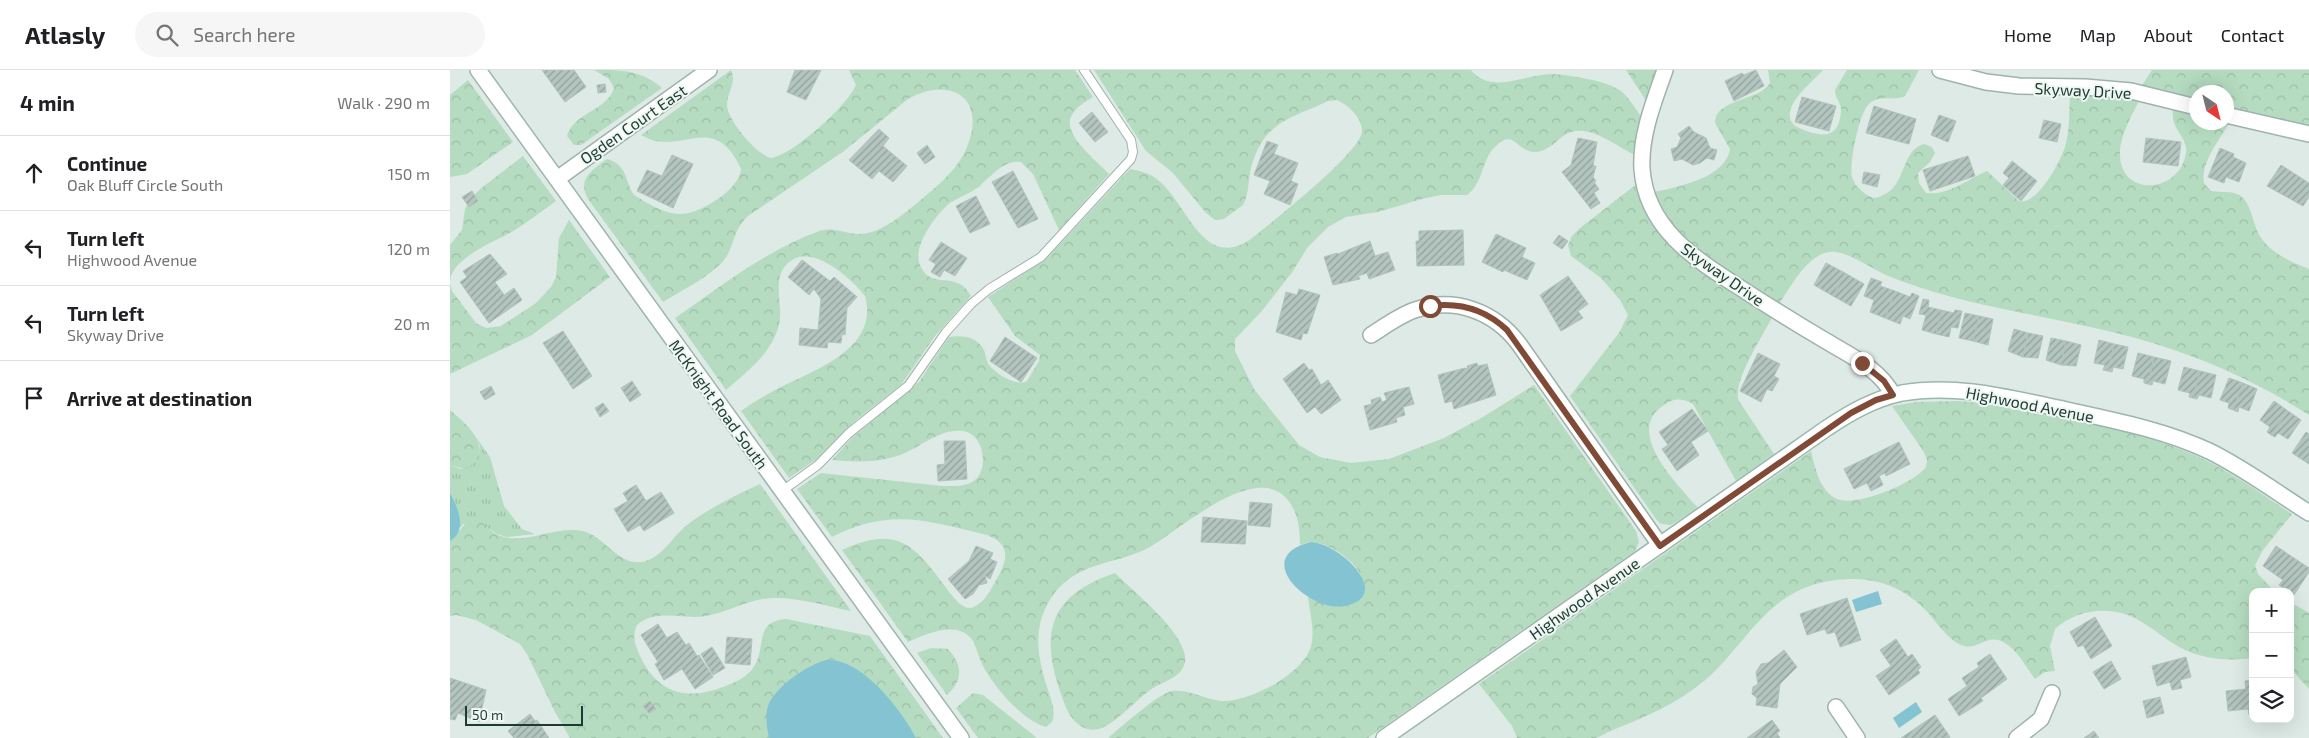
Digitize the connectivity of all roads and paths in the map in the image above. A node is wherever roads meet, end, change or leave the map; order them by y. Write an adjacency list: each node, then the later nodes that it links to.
1 (478, 70): 9 (street, McKnight Road South)
2 (710, 70): 9 (street, Ogden Court East)
3 (1084, 70): 12 (lane)
4 (1665, 70): 11 (street, Skyway Drive)
5 (1940, 70): 6 (street, Skyway Drive)
6 (2189, 105)
7 (2234, 117): 8 (street)
8 (2309, 134)
9 (557, 179): 12 (street, McKnight Road South)
10 (1371, 334): 14 (street)
11 (1893, 395): 13 (street, Highwood Avenue); 14 (street, Highwood Avenue)
12 (782, 491): 17 (street, McKnight Road South)
13 (2309, 513)
14 (1660, 546): 18 (street, Highwood Avenue)
15 (2052, 693): 20 (street)
16 (1836, 707): 19 (street)
17 (961, 738)
18 (1384, 738)
19 (1857, 738)
20 (2016, 738)

